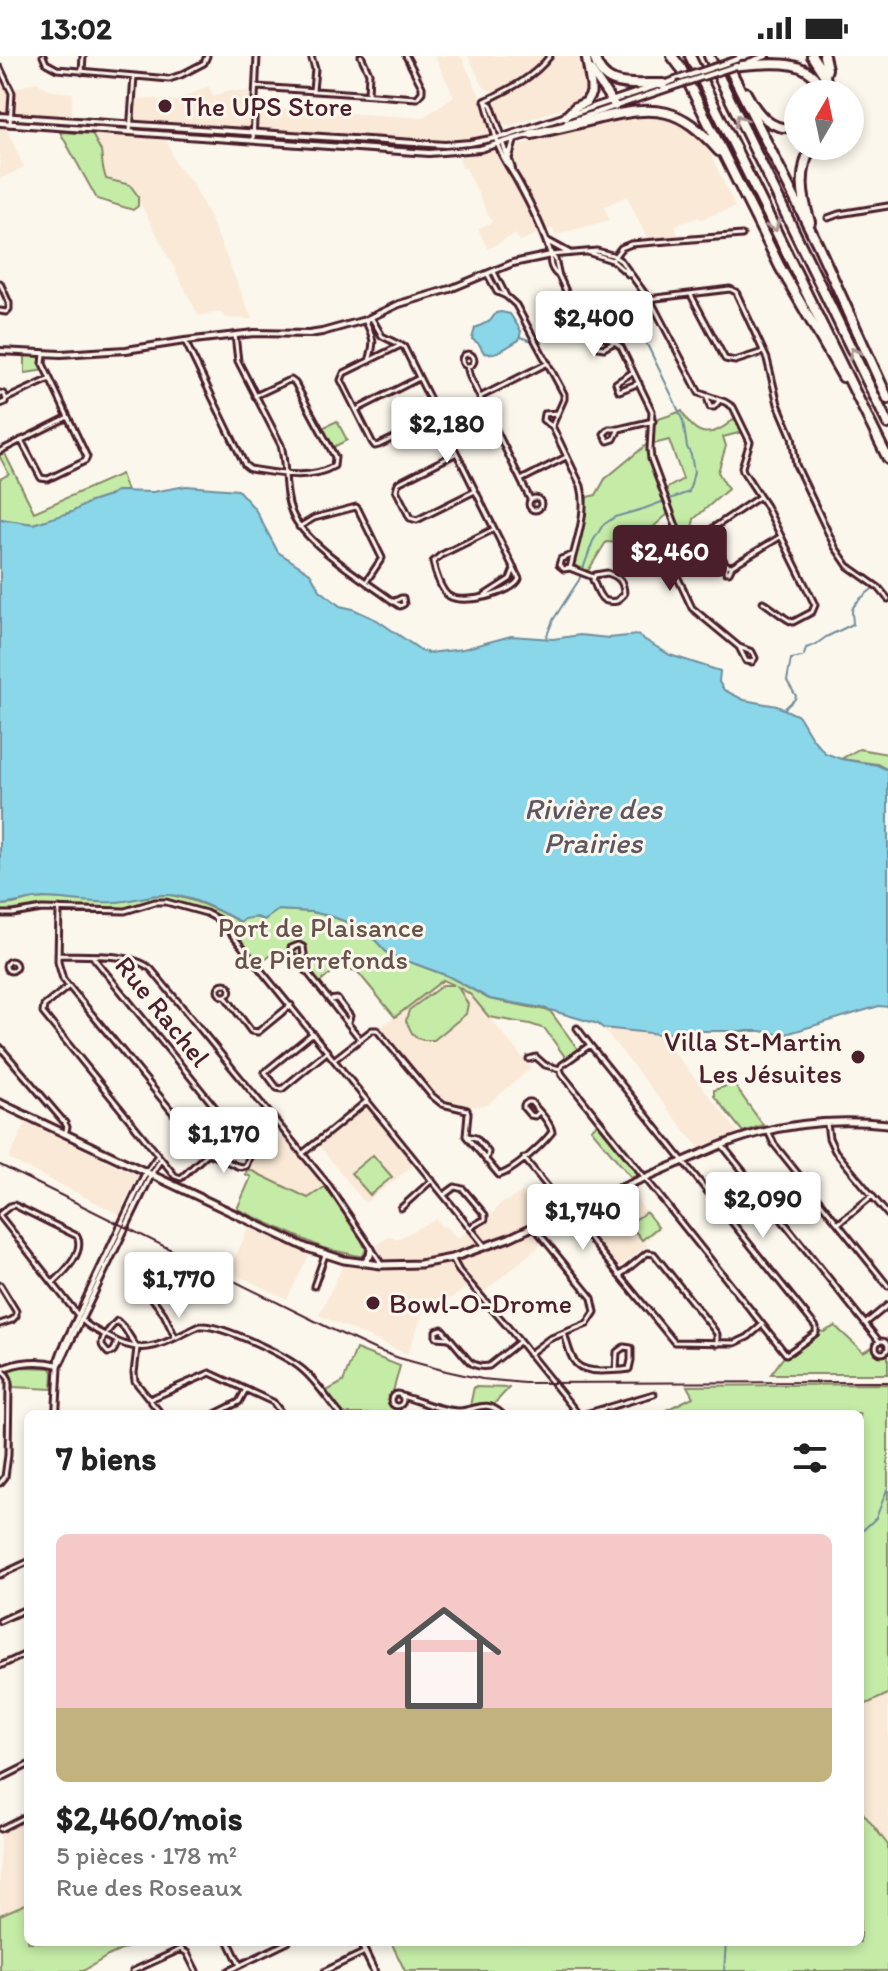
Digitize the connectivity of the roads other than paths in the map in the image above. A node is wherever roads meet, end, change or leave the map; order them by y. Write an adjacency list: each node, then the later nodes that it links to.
1 (43, 56): 22 (street)
2 (83, 56): 22 (street)
3 (207, 56): 23 (street)
4 (257, 56): 29 (street)
5 (311, 56): 30 (street)
6 (361, 56): 31 (street)
7 (406, 56): 31 (street)
8 (550, 56): 43 (street)
9 (586, 56): 20 (main road)
10 (594, 56): 28 (highway)
11 (674, 56): 47 (highway)
12 (690, 56): 93 (highway, one-way to 93)
13 (709, 56): 99 (highway, one-way to 13)
14 (723, 56): 19 (main road)
15 (747, 56): 19 (street)
16 (766, 56): 19 (street)
17 (812, 56): 24 (highway)
18 (824, 56): 24 (highway)
19 (737, 65): 25 (main road); 27 (street, bridge); 39 (main road); 55 (highway)
20 (588, 67): 32 (main road); 35 (main road)
21 (0, 68): 34 (street)
22 (82, 72): 23 (street)
23 (134, 76): 38 (street)
24 (825, 76): 26 (highway)
25 (818, 80)
26 (826, 80)
27 (676, 83): 28 (street); 32 (street)
28 (663, 84): 32 (street)
29 (257, 87): 30 (street); 41 (street)
30 (313, 90): 31 (street)
31 (368, 94)
32 (613, 104): 35 (street); 42 (street)
33 (0, 116): 34 (street)
34 (11, 116): 37 (street); 38 (street)
35 (566, 116): 43 (street)
36 (0, 123): 37 (street)
37 (10, 124): 40 (street)
38 (131, 124): 40 (street); 41 (street)
39 (784, 129)
40 (130, 132): 44 (street)
41 (253, 133): 43 (street); 44 (street)
42 (532, 134): 45 (street); 47 (highway)
43 (499, 137): 46 (street)
44 (253, 140): 46 (street)
45 (514, 140): 46 (street); 48 (street)
46 (501, 144): 48 (street); 50 (street)
47 (725, 157): 93 (highway)
48 (509, 160): 50 (street)
49 (806, 160): 55 (highway)
50 (514, 175): 54 (street)
51 (888, 206): 52 (street)
52 (828, 218)
53 (742, 235): 58 (street)
54 (547, 241): 56 (street); 57 (street)
55 (818, 245): 90 (highway)
56 (569, 253): 57 (street); 58 (street)
57 (551, 255): 59 (street); 67 (street)
58 (613, 258): 64 (street)
59 (494, 272): 60 (street); 63 (street)
60 (488, 275): 63 (street); 66 (street)
61 (0, 283): 65 (street)
62 (691, 295): 64 (street); 75 (street); 75 (street)
63 (506, 296): 79 (street)
64 (648, 299): 88 (street)
65 (0, 311)
66 (368, 319): 68 (street); 71 (street); 73 (street)
67 (597, 334): 70 (street); 70 (street)
68 (235, 335): 69 (street); 86 (street)
69 (185, 341): 77 (street); 107 (street)
70 (615, 341): 81 (street)
71 (386, 343): 72 (street); 76 (street)
72 (401, 345): 76 (street); 82 (street)
73 (373, 346): 76 (street); 78 (street)
74 (0, 351): 77 (street)
75 (764, 351): 121 (street)
76 (385, 353): 78 (street)
77 (44, 354): 83 (street)
78 (369, 361): 94 (street)
79 (548, 363): 87 (street); 95 (street)
80 (467, 366): 87 (street)
81 (633, 372): 84 (street); 84 (street)
82 (419, 378): 94 (street); 97 (street)
83 (50, 379): 89 (street); 96 (street)
84 (639, 383): 98 (street)
85 (0, 393): 89 (street)
86 (255, 396): 107 (street); 107 (street)
87 (480, 397): 108 (street)
88 (707, 397): 91 (street); 91 (street)
89 (6, 399): 92 (street)
90 (888, 399)
91 (719, 401): 110 (street)
92 (0, 404)
93 (863, 409): 106 (highway)
94 (356, 410): 97 (street)
95 (558, 413): 100 (street); 100 (street)
96 (69, 417): 102 (street); 102 (street)
97 (438, 417): 104 (street)
98 (653, 421): 101 (street); 124 (street)
99 (888, 424)
100 (552, 426): 105 (street)
101 (619, 429)
102 (21, 440): 103 (street)
103 (0, 451)
104 (457, 453): 109 (street); 109 (street)
105 (566, 457): 108 (street); 115 (street)
106 (888, 459)
107 (285, 474): 112 (street)
108 (521, 480): 111 (street)
109 (475, 491): 113 (street)
110 (759, 497): 114 (street); 114 (street)
111 (530, 499)
112 (299, 527): 119 (street); 119 (street)
113 (494, 529): 117 (street); 120 (street)
114 (781, 537): 123 (street)
115 (573, 555): 116 (street); 116 (street)
116 (570, 568): 118 (street)
117 (514, 569): 120 (street); 120 (street)
118 (593, 577): 118 (street)
119 (366, 582): 122 (street)
120 (481, 597)
121 (888, 599)
122 (393, 602)
123 (763, 602)
124 (739, 647)
125 (59, 909): 126 (street); 127 (street); 134 (street)
126 (0, 914)
127 (58, 955): 128 (street); 132 (street)
128 (93, 957): 154 (street, Rue Rachel); 155 (street)
129 (297, 959): 137 (street)
130 (0, 962): 131 (street)
131 (6, 965)
132 (69, 986): 154 (street); 156 (street)
133 (225, 996): 134 (street)
134 (291, 1005): 136 (street)
135 (577, 1028): 138 (street)
136 (313, 1033): 140 (street); 140 (street)
137 (360, 1039): 141 (street); 157 (street)
138 (590, 1045): 143 (street); 158 (street)
139 (0, 1047): 146 (street)
140 (328, 1051): 141 (street)
141 (335, 1059): 144 (street)
142 (529, 1059): 143 (street)
143 (560, 1069): 160 (street)
144 (368, 1101): 155 (street); 161 (street)
145 (0, 1103): 148 (main road)
146 (50, 1106): 148 (street); 152 (street)
147 (539, 1112): 157 (street)
148 (51, 1121): 152 (main road)
149 (827, 1122): 150 (main road); 151 (main road); 163 (street)
150 (888, 1124)
151 (768, 1130): 153 (main road); 168 (street)
152 (65, 1134): 159 (main road)
153 (722, 1145): 158 (main road); 186 (street)
154 (208, 1153): 156 (street)
155 (302, 1154): 172 (street)
156 (160, 1157): 159 (street)
157 (524, 1158): 165 (street)
158 (682, 1162): 160 (main road); 188 (street)
159 (149, 1174): 173 (main road); 184 (street); 185 (street)
160 (645, 1178): 165 (main road); 188 (street)
161 (432, 1180): 162 (street); 164 (street)
162 (444, 1195): 169 (street); 169 (street)
163 (872, 1196): 167 (street); 168 (street)
164 (401, 1208)
165 (567, 1211): 170 (main road); 178 (street)
166 (0, 1215): 179 (street); 179 (street)
167 (888, 1215)
168 (839, 1223): 182 (street)
169 (471, 1227): 171 (street)
170 (534, 1227): 171 (main road); 189 (street)
171 (485, 1248): 174 (main road)
172 (371, 1249): 175 (main road); 176 (street)
173 (325, 1255): 175 (main road); 181 (street)
174 (452, 1258): 176 (main road); 194 (street)
175 (363, 1263): 176 (main road)
176 (381, 1265)
177 (159, 1266): 191 (street)
178 (619, 1276): 196 (street); 196 (street)
179 (53, 1283): 184 (street)
180 (0, 1285): 187 (street)
181 (314, 1286)
182 (888, 1286)
183 (888, 1305): 186 (street)
184 (78, 1315): 185 (street); 199 (street)
185 (82, 1321): 190 (street); 199 (street)
186 (866, 1323): 193 (street)
187 (0, 1324)
188 (762, 1325): 196 (street)
189 (564, 1333): 198 (street); 201 (street)
190 (106, 1336): 195 (street); 195 (street); 197 (street)
191 (175, 1337): 197 (street); 210 (street)
192 (449, 1338): 194 (street)
193 (879, 1341)
194 (520, 1342): 198 (street)
195 (117, 1343): 197 (street)
196 (717, 1344)
197 (137, 1348): 205 (street)
198 (529, 1354): 215 (street)
199 (59, 1365): 200 (street); 206 (street)
200 (1, 1368): 217 (street)
201 (616, 1370): 201 (street)
202 (246, 1389): 205 (street); 208 (street); 209 (street)
203 (654, 1394): 216 (street)
204 (402, 1396): 211 (street)
205 (150, 1399): 207 (street)
206 (56, 1410)
207 (158, 1410)
208 (223, 1410)
209 (279, 1410)
210 (337, 1410)
211 (450, 1410): 213 (street)
212 (465, 1410): 214 (street)
213 (465, 1410)
214 (497, 1410)
215 (575, 1410)
216 (599, 1410)
217 (0, 1483)
218 (24, 1564): 219 (street)
219 (0, 1575)
220 (24, 1610): 221 (street)
221 (0, 1621)
222 (24, 1655): 223 (street)
223 (0, 1666)
224 (24, 1767): 225 (street)
225 (0, 1779)
226 (24, 1817): 227 (street)
227 (0, 1829)
228 (231, 1946): 232 (street)
229 (280, 1946): 232 (street)
230 (362, 1946): 231 (street)
231 (365, 1952): 236 (street); 237 (street)
232 (240, 1965): 235 (street)
233 (133, 1971): 234 (street)
234 (196, 1971)
235 (228, 1971)
236 (325, 1971)
237 (374, 1971)

